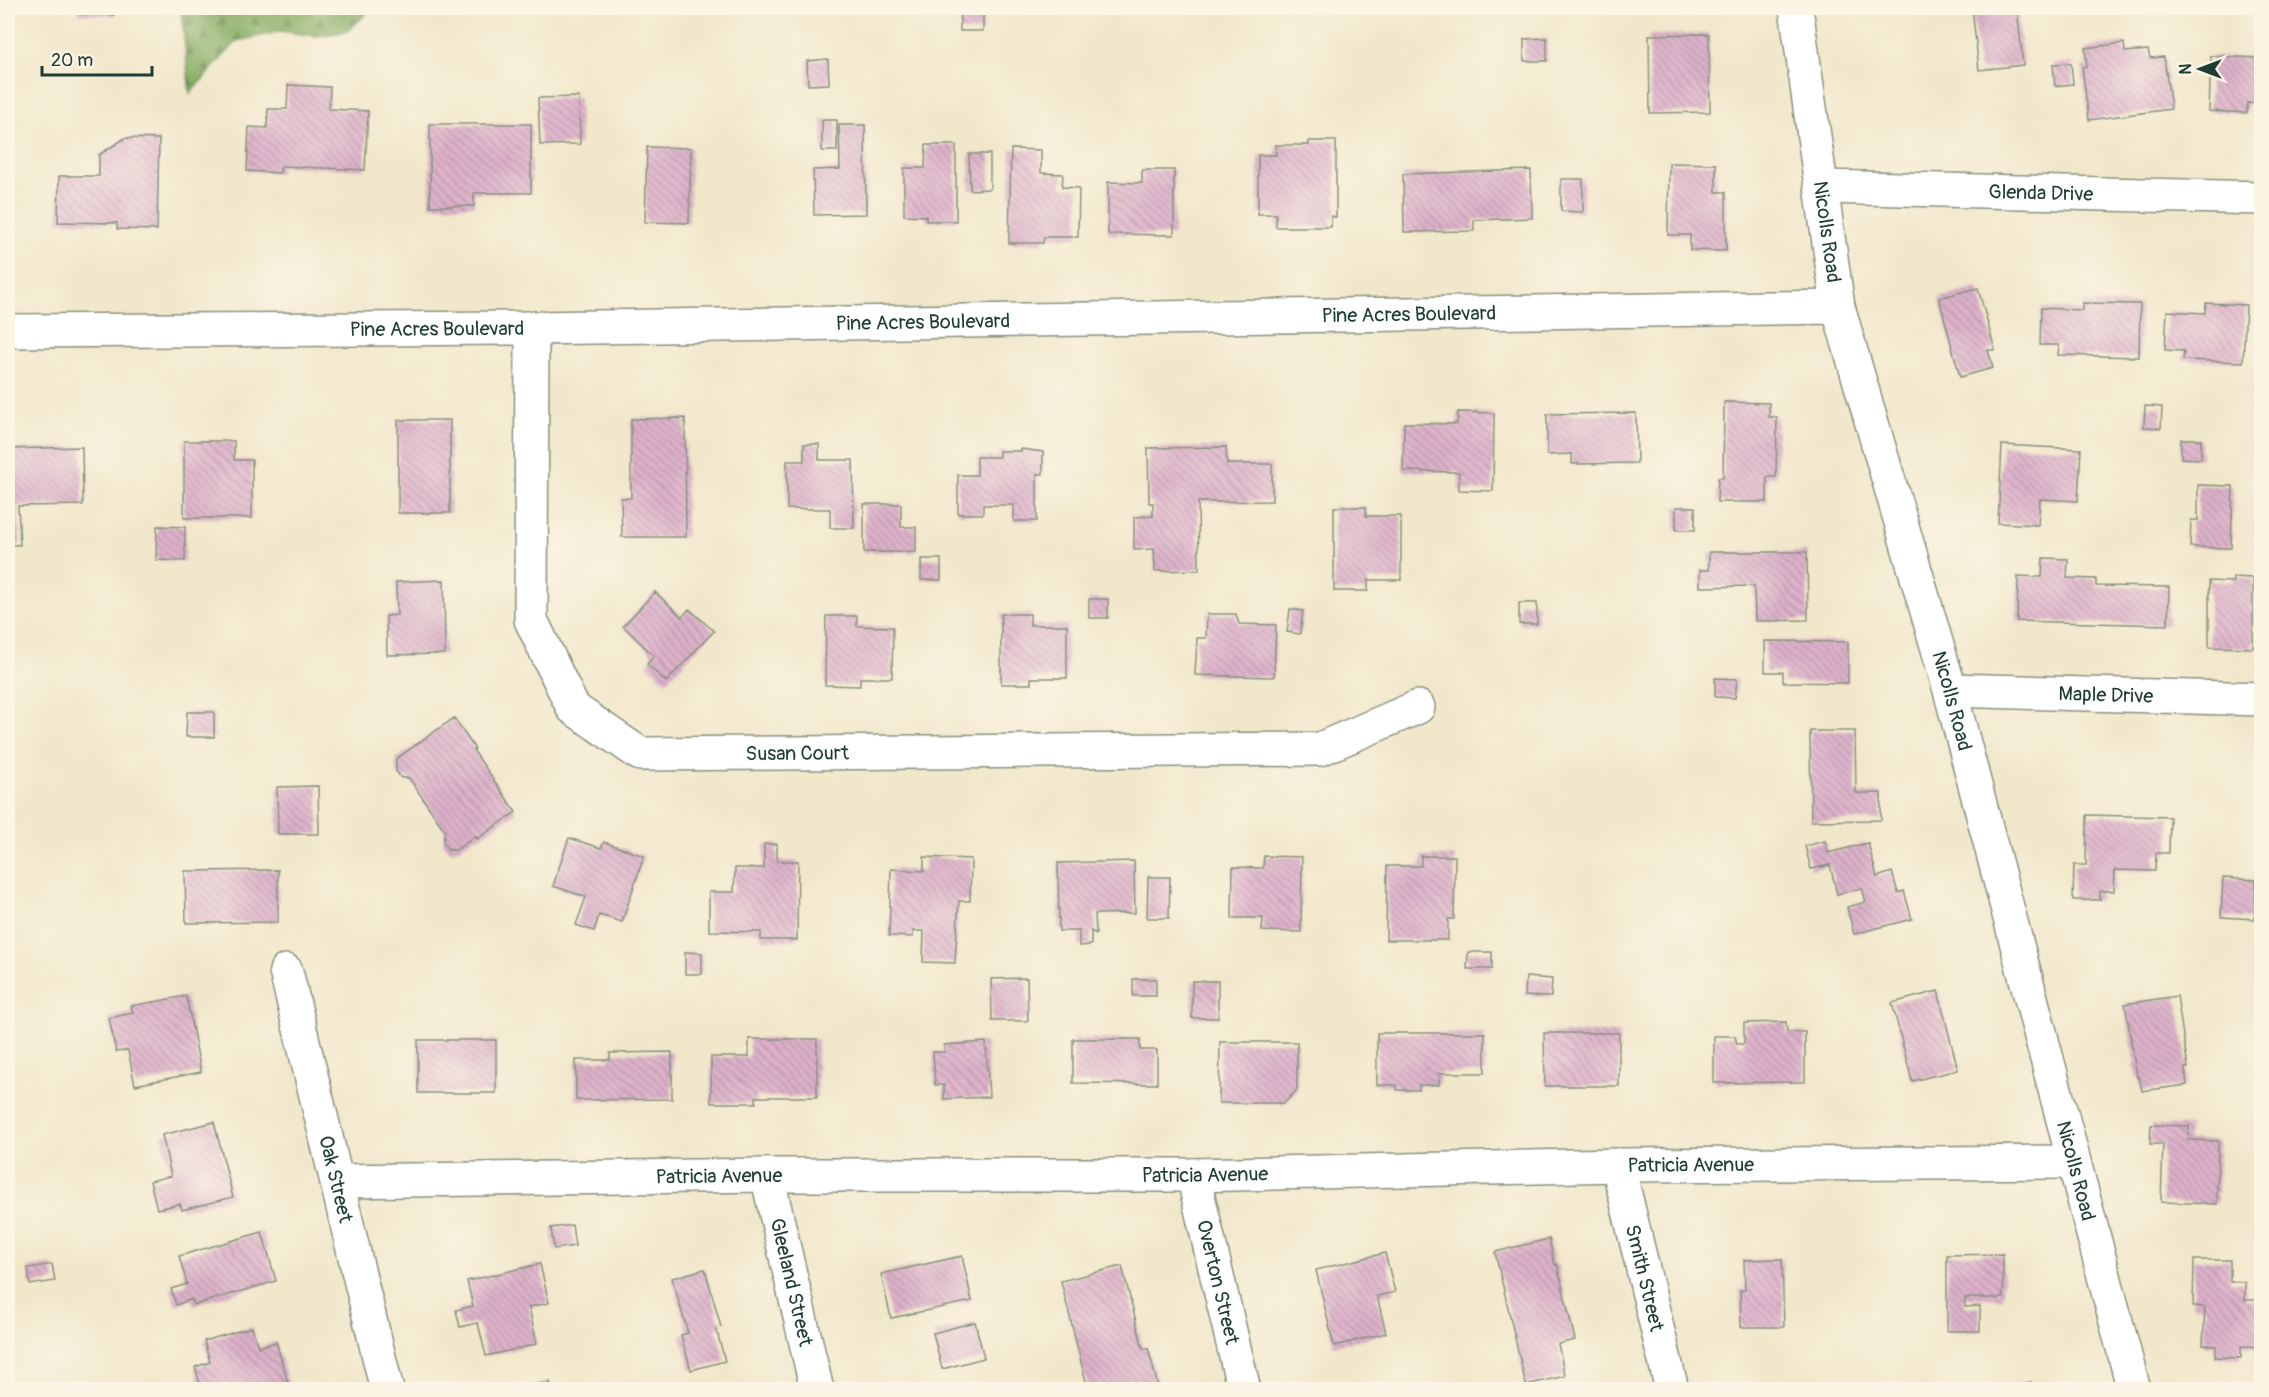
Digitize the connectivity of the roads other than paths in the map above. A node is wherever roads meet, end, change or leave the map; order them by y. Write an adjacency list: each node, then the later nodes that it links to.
1 (1796, 8): 2 (street, Nicolls Road)
2 (1822, 187): 3 (street, Glenda Drive); 4 (street, Nicolls Road)
3 (2262, 198)
4 (1838, 307): 5 (street, Pine Acres Boulevard); 7 (street, Nicolls Road)
5 (532, 327): 6 (street, Pine Acres Boulevard); 9 (street, Susan Court)
6 (8, 331)
7 (1950, 690): 8 (street, Maple Drive); 11 (street, Nicolls Road)
8 (2262, 699)
9 (1418, 707)
10 (286, 971): 15 (street, Oak Street)
11 (2073, 1162): 12 (street, Patricia Avenue); 20 (street, Nicolls Road)
12 (1618, 1165): 14 (street, Patricia Avenue); 19 (street, Smith Street)
13 (767, 1175): 14 (street, Patricia Avenue); 15 (street, Patricia Avenue); 17 (street, Gleeland Street)
14 (1193, 1175): 18 (street, Overton Street)
15 (337, 1180): 16 (street, Oak Street)
16 (387, 1389)
17 (818, 1389)
18 (1244, 1389)
19 (1672, 1389)
20 (2134, 1389)

